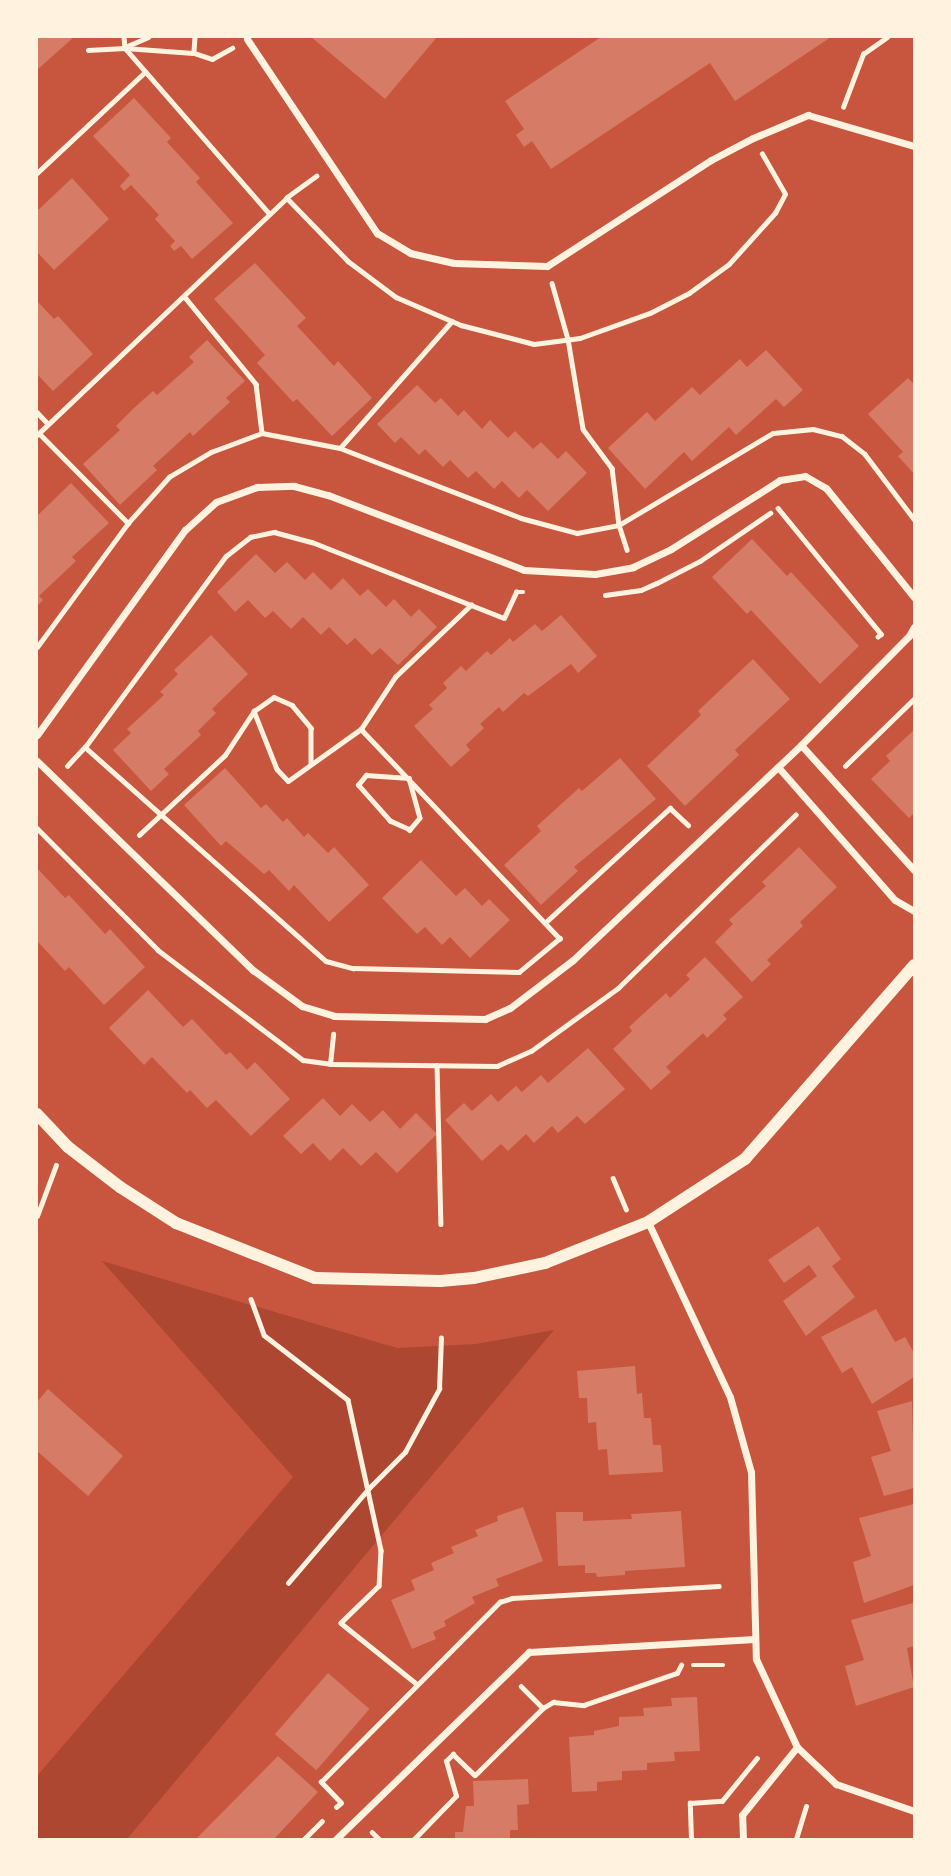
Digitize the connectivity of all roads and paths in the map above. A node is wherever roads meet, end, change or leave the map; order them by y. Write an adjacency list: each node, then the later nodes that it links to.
1 (124, 37): 6 (path)
2 (148, 37): 6 (path)
3 (195, 37): 8 (path)
4 (887, 37): 10 (path)
5 (247, 39): 8 (path); 15 (street)
6 (125, 48): 7 (path); 8 (path); 9 (path)
7 (88, 50)
8 (194, 53)
9 (145, 72): 12 (path); 14 (path)
10 (836, 124): 11 (street); 15 (street)
11 (914, 146)
12 (37, 173)
13 (287, 198): 14 (path)
14 (270, 214): 16 (path)
15 (547, 266): 25 (path)
16 (184, 296): 19 (path); 20 (path)
17 (452, 321): 22 (path)
18 (37, 412): 19 (path)
19 (48, 424): 21 (path)
20 (262, 433): 22 (path); 24 (path)
21 (38, 434): 24 (path)
22 (340, 448): 25 (path)
23 (914, 519): 25 (path)
24 (128, 523): 34 (path)
25 (619, 525): 26 (path)
26 (633, 567): 27 (path); 30 (street); 38 (street)
27 (641, 590): 29 (path); 33 (path)
28 (529, 593): 31 (path)
29 (601, 595)
30 (914, 597)
31 (471, 605): 37 (path); 40 (path)
32 (914, 626): 39 (street)
33 (872, 643)
34 (37, 647)
35 (914, 699): 44 (path)
36 (254, 711): 42 (path); 42 (path); 48 (path)
37 (360, 729): 42 (path); 46 (path)
38 (37, 735)
39 (801, 745): 43 (street); 44 (street)
40 (85, 747): 45 (path); 48 (path)
41 (37, 761): 45 (street)
42 (311, 764)
43 (778, 767): 47 (street); 56 (street)
44 (827, 775): 52 (street)
45 (54, 778): 51 (street)
46 (409, 778): 46 (path); 54 (path)
47 (804, 798): 53 (street); 60 (path)
48 (160, 815): 51 (path); 55 (path)
49 (698, 816): 54 (path)
50 (37, 828): 59 (path)
51 (126, 847): 58 (street)
52 (914, 870)
53 (914, 911)
54 (547, 922): 55 (path)
55 (560, 938): 56 (path)
56 (573, 960): 58 (street)
57 (914, 965): 65 (street)
58 (334, 1016): 59 (path)
59 (330, 1064): 60 (path)
60 (437, 1065): 66 (path)
61 (37, 1114): 62 (street)
62 (68, 1146): 64 (path); 67 (street)
63 (613, 1178): 67 (path)
64 (37, 1216)
65 (648, 1222): 67 (street); 73 (street)
66 (441, 1224)
67 (633, 1227)
68 (251, 1299): 70 (path)
69 (441, 1338): 70 (path)
70 (369, 1488): 71 (path); 76 (path)
71 (289, 1583)
72 (719, 1586): 76 (path)
73 (755, 1639): 75 (street); 78 (street)
74 (723, 1665): 77 (path)
75 (507, 1672): 77 (path); 83 (street)
76 (417, 1684): 82 (path)
77 (543, 1708): 84 (path)
78 (797, 1747): 81 (street); 86 (street)
79 (757, 1758): 85 (path)
80 (806, 1807): 87 (path)
81 (914, 1811)
82 (304, 1839)
83 (336, 1839)
84 (414, 1839)
85 (691, 1839)
86 (743, 1839)
87 (796, 1839)

